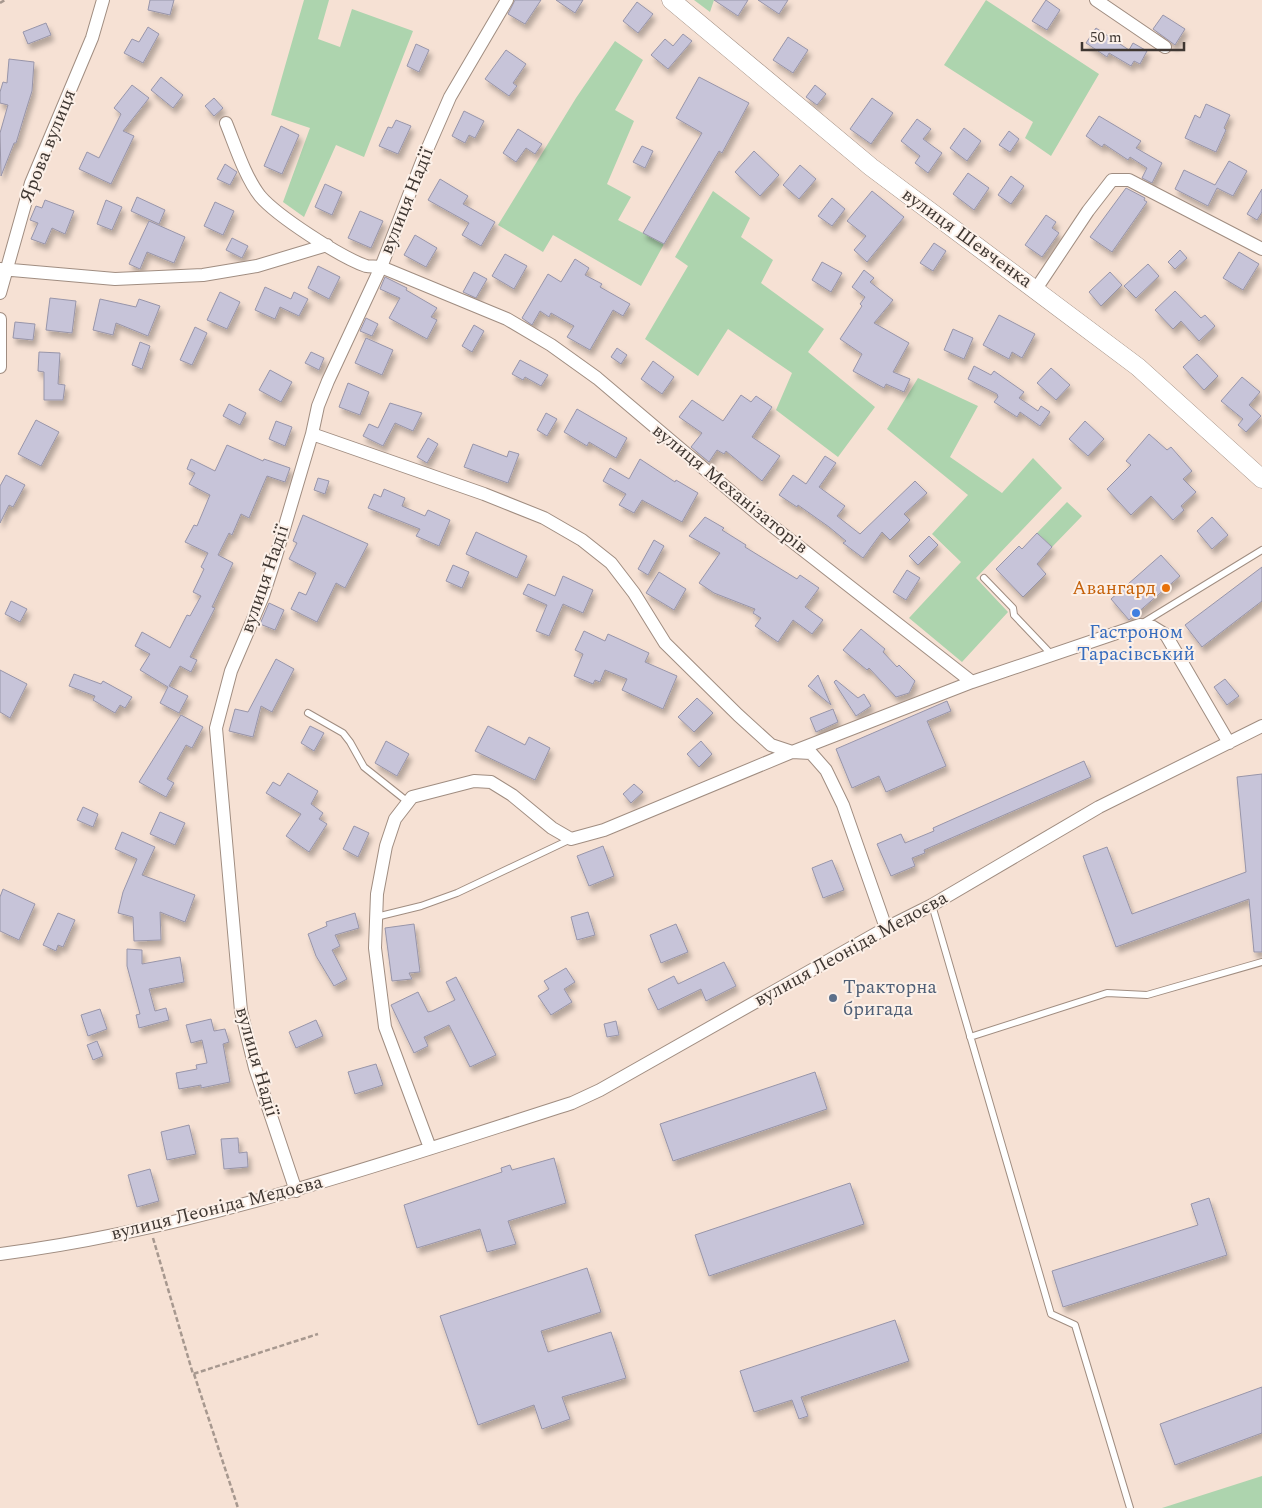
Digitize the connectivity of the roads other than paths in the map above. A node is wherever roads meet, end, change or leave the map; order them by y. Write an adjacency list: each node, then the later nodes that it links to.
1 (103, 0): 10 (street, Ярова вулиця)
2 (508, 0): 9 (street, вулиця Надії)
3 (671, 0): 11 (main road, вулиця Шевченка)
4 (1096, 0): 5 (street)
5 (1165, 47)
6 (226, 123): 7 (street, вулиця Механізаторів)
7 (327, 245): 9 (street, вулиця Механізаторів); 10 (street)
8 (1262, 249): 11 (street)
9 (381, 267): 15 (street, вулиця Надії); 21 (street, вулиця Механізаторів)
10 (4, 270): 12 (street, Ярова вулиця)
11 (1036, 289): 16 (main road, вулиця Шевченка)
12 (0, 294)
13 (0, 319): 14 (street)
14 (0, 367)
15 (312, 434): 25 (street); 34 (street, вулиця Надії)
16 (1262, 479)
17 (1262, 550): 19 (lane)
18 (984, 578): 20 (lane)
19 (1140, 625): 20 (street); 24 (street)
20 (1053, 656): 21 (street)
21 (972, 682): 25 (street)
22 (308, 713): 26 (lane)
23 (1262, 726): 24 (street, вулиця Леоніда Медоєва)
24 (1229, 743): 28 (street, вулиця Леоніда Медоєва)
25 (792, 752): 27 (street); 30 (street)
26 (408, 802): 27 (street); 29 (street)
27 (571, 839): 29 (lane)
28 (932, 905): 30 (street, вулиця Леоніда Медоєва); 32 (lane)
29 (376, 916): 33 (street)
30 (886, 928): 33 (street, вулиця Леоніда Медоєва)
31 (1262, 962): 32 (lane)
32 (970, 1037): 36 (lane)
33 (430, 1148): 34 (street, вулиця Леоніда Медоєва)
34 (296, 1191): 35 (street, вулиця Леоніда Медоєва)
35 (0, 1254)
36 (1130, 1508)

